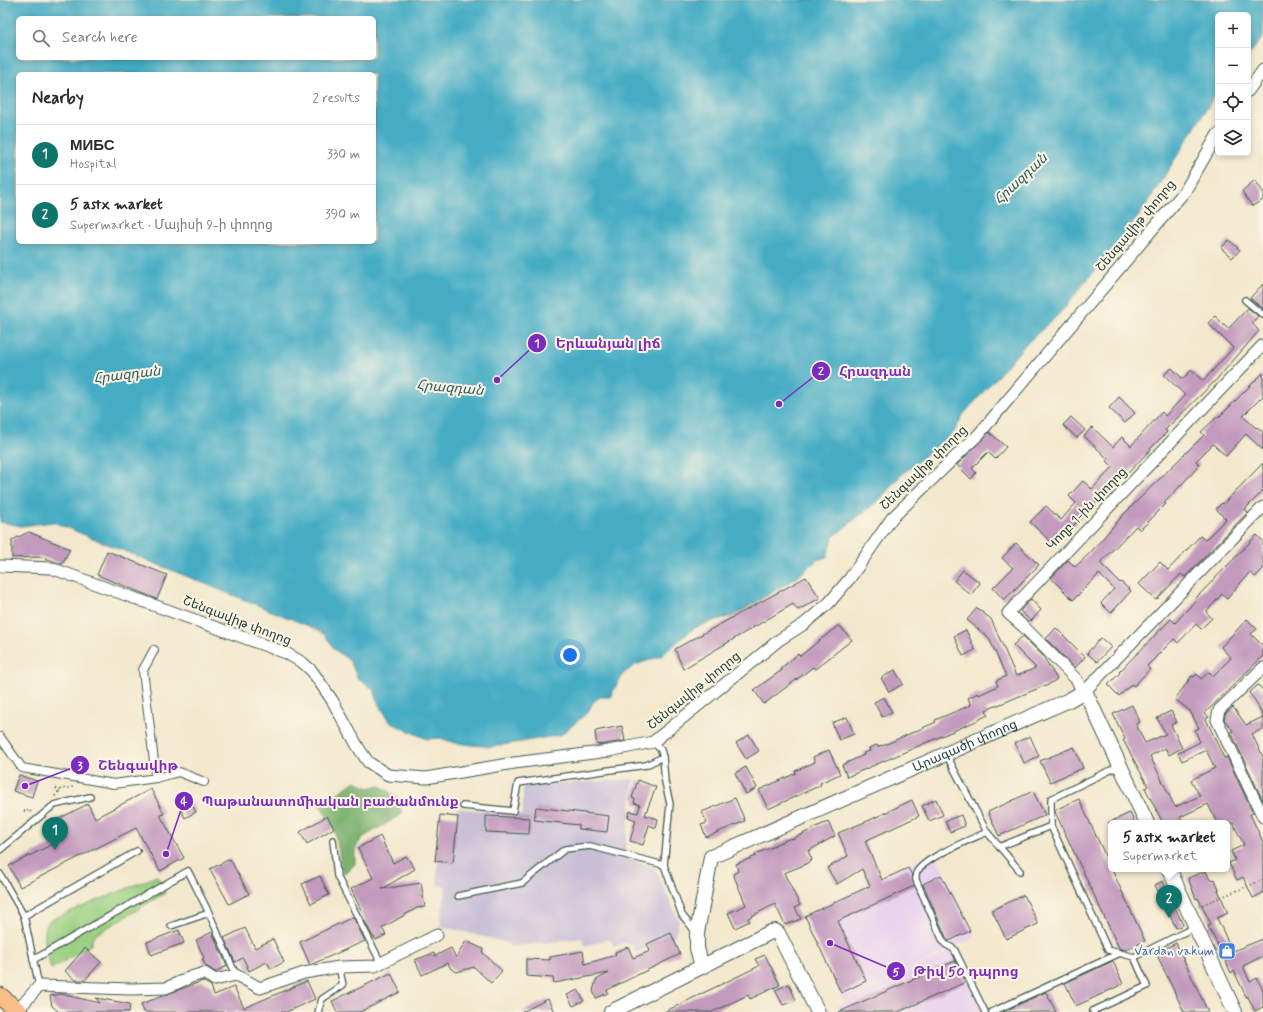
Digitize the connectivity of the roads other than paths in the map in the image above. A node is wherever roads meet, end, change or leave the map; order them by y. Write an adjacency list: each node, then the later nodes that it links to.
1 (1263, 70): 2 (street)
2 (1251, 87)
3 (1215, 139): 13 (street, Շենգավիթ փողոց)
4 (1245, 300): 5 (lane)
5 (1263, 316)
6 (1263, 345): 11 (street, Կողբ 1-ին փողոց)
7 (1263, 507): 11 (street, Արագածի փողոց)
8 (0, 566): 13 (street, Շենգավիթ փողոց)
9 (154, 650): 17 (street)
10 (1263, 668): 21 (street)
11 (1085, 691): 14 (street, Արագածի փողոց); 16 (street)
12 (0, 736): 17 (street)
13 (653, 742): 15 (lane)
14 (946, 754): 24 (lane); 38 (street, Արագածի փողոց)
15 (663, 758): 20 (lane); 29 (lane)
16 (1120, 765): 22 (street); 23 (lane)
17 (156, 778): 18 (street)
18 (204, 782)
19 (90, 797): 27 (lane)
20 (463, 806)
21 (1263, 817)
22 (1146, 820)
23 (1051, 826): 26 (lane); 40 (lane)
24 (987, 832): 26 (lane); 53 (lane)
25 (333, 840): 43 (lane)
26 (999, 847): 30 (lane)
27 (0, 850)
28 (137, 851): 35 (lane)
29 (664, 865): 33 (lane); 38 (lane)
30 (1020, 870)
31 (1169, 872): 37 (street)
32 (0, 874): 35 (lane)
33 (458, 896)
34 (209, 913): 36 (lane); 42 (lane); 46 (lane)
35 (24, 916): 42 (lane)
36 (171, 926)
37 (1195, 927): 41 (lane); 56 (street)
38 (697, 933): 45 (street, Արագածի փողոց)
39 (437, 935): 43 (street)
40 (1120, 953): 41 (lane); 54 (lane)
41 (1134, 957): 55 (lane)
42 (33, 960): 47 (lane)
43 (381, 963): 44 (street)
44 (339, 967): 46 (street); 50 (lane)
45 (702, 967): 51 (street); 52 (street)
46 (236, 975): 47 (street)
47 (39, 986): 49 (street)
48 (0, 996): 49 (main road)
49 (18, 1012)
50 (318, 1012)
51 (611, 1012)
52 (818, 1012)
53 (985, 1012)
54 (992, 1012)
55 (1094, 1012)
56 (1235, 1012)

